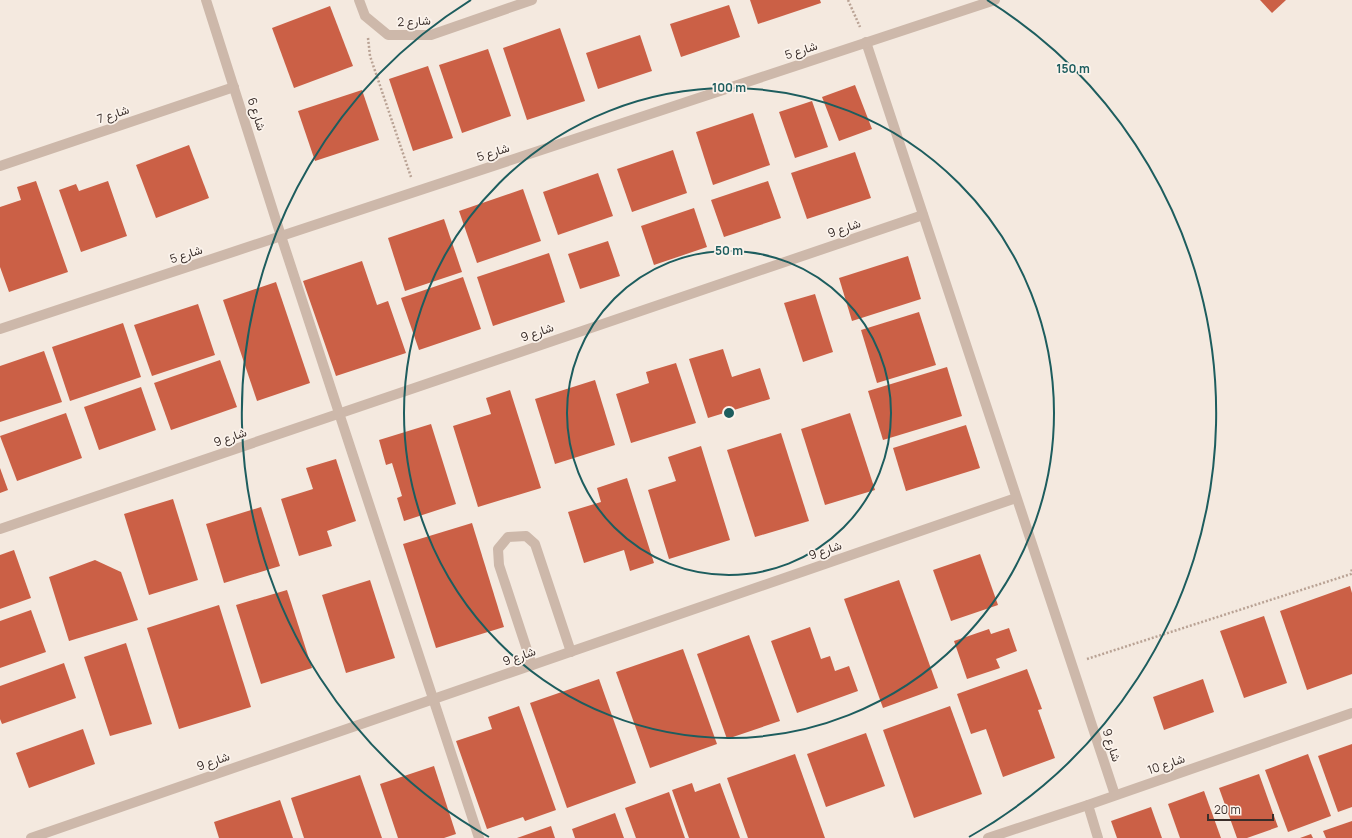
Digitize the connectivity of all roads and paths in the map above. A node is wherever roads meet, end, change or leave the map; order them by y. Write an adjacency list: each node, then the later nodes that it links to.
1 (206, 0): 8 (street, شارع 6)
2 (360, 0): 6 (street)
3 (532, 0): 6 (street, شارع 2)
4 (848, 0): 7 (path)
5 (995, 0): 7 (street, شارع 5)
6 (365, 16): 10 (path)
7 (866, 42): 10 (street, شارع 5); 11 (street, شارع 9)
8 (234, 87): 9 (street, شارع 7); 12 (street, شارع 6)
9 (0, 166)
10 (416, 191): 12 (street, شارع 5)
11 (923, 215): 14 (street, شارع 9); 15 (street, شارع 9)
12 (281, 236): 13 (street, شارع 5); 14 (street, شارع 6)
13 (0, 329)
14 (339, 413): 16 (street, شارع 9); 21 (street, شارع 6)
15 (1016, 498): 18 (street, شارع 9); 19 (street, شارع 9)
16 (0, 529)
17 (1352, 568): 19 (path)
18 (571, 652): 20 (street, شارع 9); 20 (street)
19 (1071, 664): 23 (street, شارع 9)
20 (532, 665): 21 (street, شارع 9)
21 (433, 699): 25 (street, شارع 9); 26 (street, شارع 6)
22 (1352, 713): 23 (street, شارع 10)
23 (1115, 795): 24 (street, شارع 10)
24 (1088, 805): 27 (street, شارع 10); 28 (street)
25 (31, 838)
26 (479, 838)
27 (988, 838)
28 (1098, 838)

